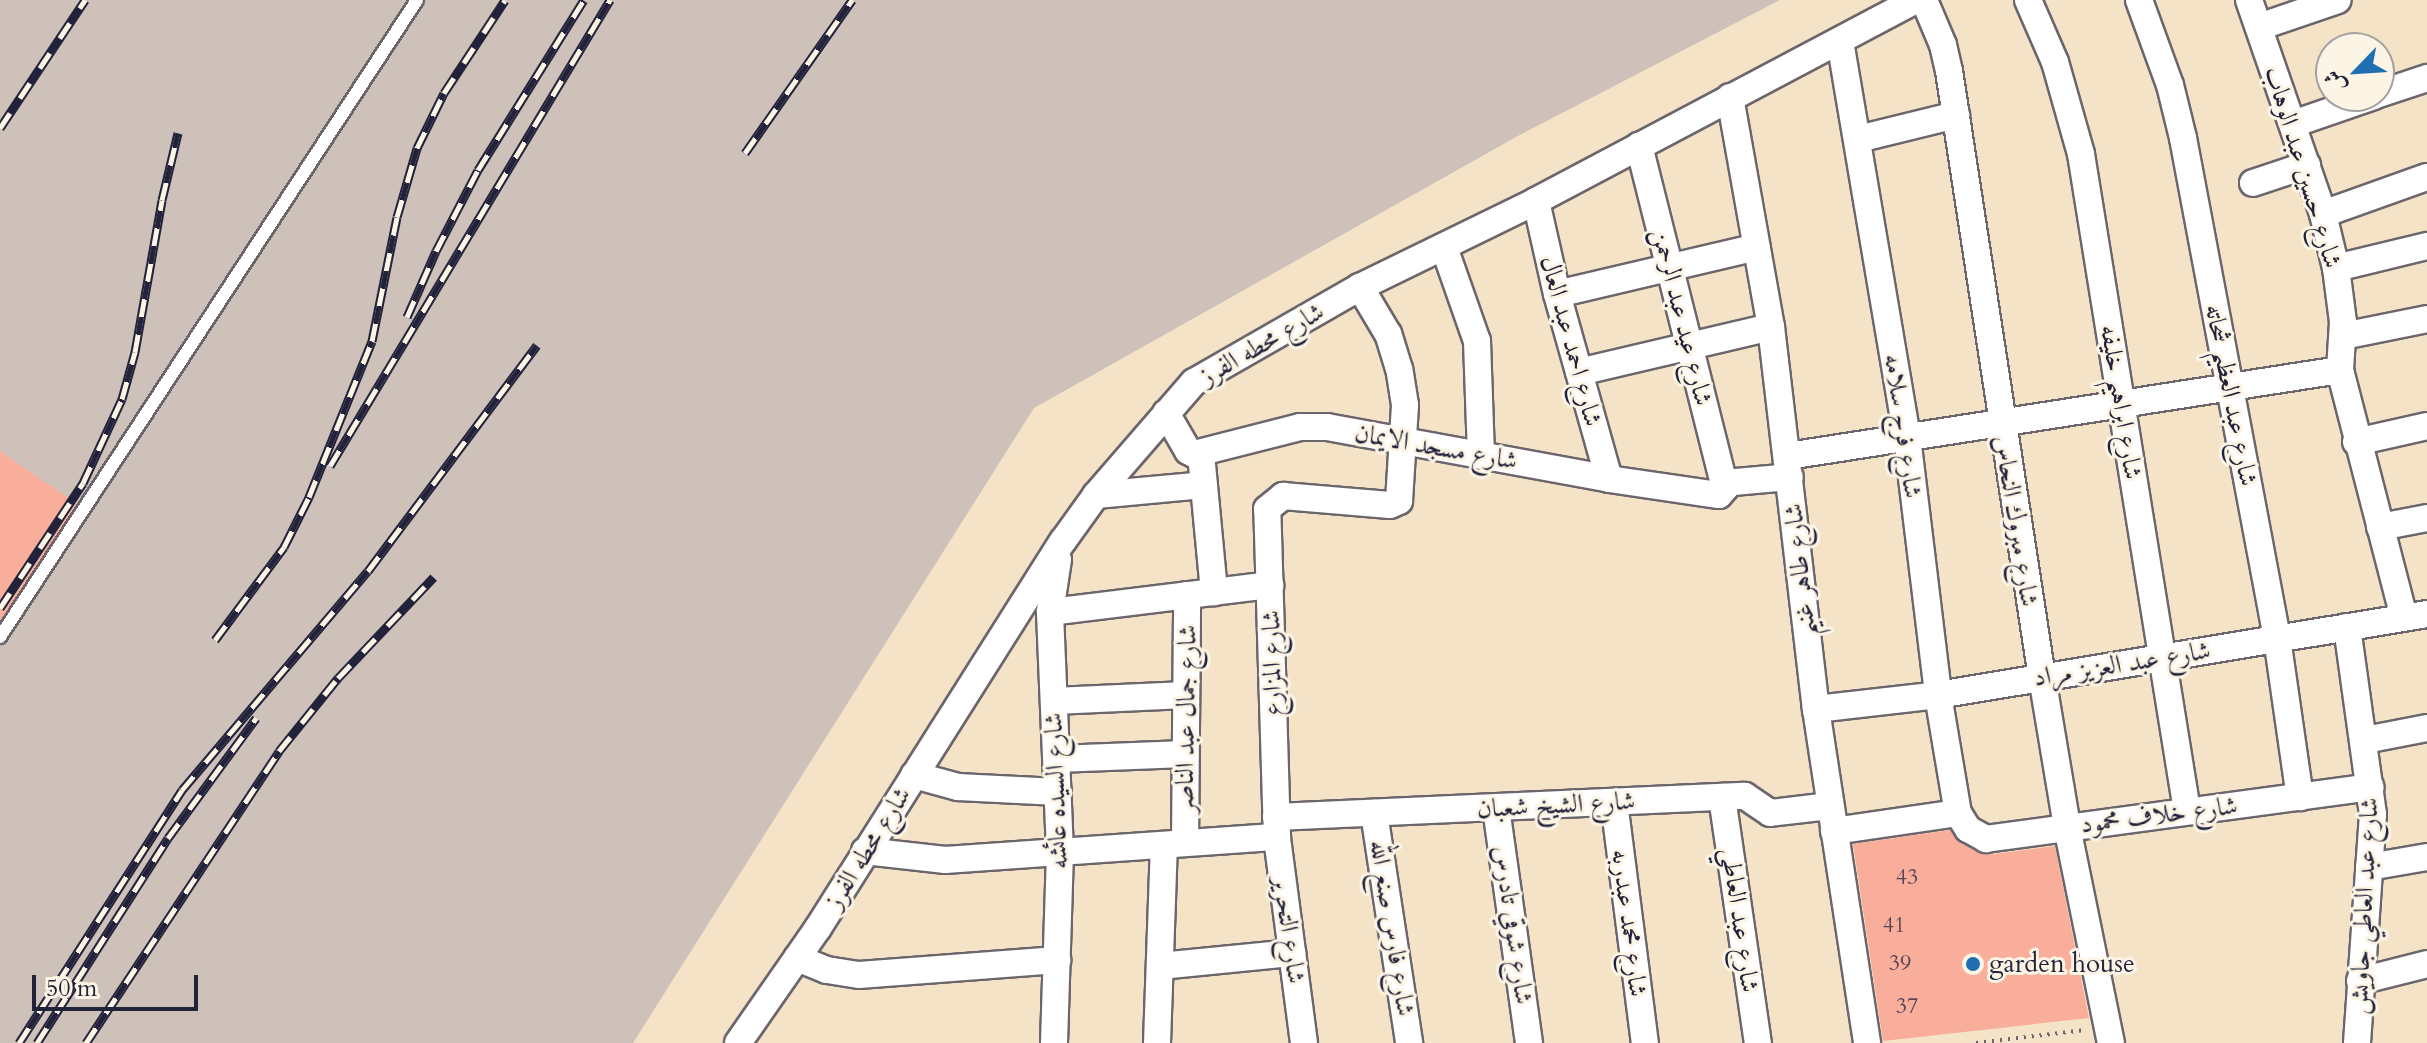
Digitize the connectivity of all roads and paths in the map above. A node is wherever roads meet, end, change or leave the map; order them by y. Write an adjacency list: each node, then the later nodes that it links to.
1 (417, 0): 60 (lane)
2 (1915, 0): 9 (street, شارع محطه الفرز)
3 (1924, 0): 14 (street, شارع مبروك النحاس)
4 (2028, 0): 37 (street, شارع ابراهيم خليفه)
5 (2139, 0): 36 (street, شارع عبد العظيم شحاته)
6 (2249, 0): 8 (street, شارع حسين عبد الوهاب)
7 (2338, 0): 8 (street)
8 (2259, 27): 15 (street, شارع حسين عبد الوهاب)
9 (1840, 41): 12 (street, شارع محطه الفرز); 16 (street, شارع فرج سلامه)
10 (2427, 78): 11 (street)
11 (2395, 89)
12 (1730, 97): 17 (street, شارع محطه الفرز); 25 (street, شارع طاهر غنيم)
13 (2328, 112): 15 (street)
14 (1956, 115): 16 (street); 39 (street, شارع مبروك النحاس)
15 (2293, 124): 18 (street, شارع حسين عبد الوهاب)
16 (1858, 139): 41 (street, شارع فرج سلامه)
17 (1639, 146): 21 (street, شارع محطه الفرز); 26 (street, شارع عيد عبد الرحمن)
18 (2307, 165): 20 (street); 22 (street, شارع حسين عبد الوهاب)
19 (2427, 177): 22 (street)
20 (2253, 183)
21 (1536, 201): 24 (street, شارع محطه الفرز); 29 (street, شارع احمد عبد العال)
22 (2323, 214): 27 (street, شارع حسين عبد الوهاب)
23 (2427, 246): 27 (street)
24 (1444, 247): 28 (street, شارع محطه الفرز); 45 (street)
25 (1757, 247): 26 (street); 31 (street, شارع طاهر غنيم)
26 (1670, 265): 29 (street); 33 (street, شارع عيد عبد الرحمن)
27 (2336, 268): 32 (street, شارع حسين عبد الوهاب)
28 (1360, 287): 38 (street, شارع محطه الفرز); 42 (street)
29 (1557, 294): 35 (street, شارع احمد عبد العال)
30 (2427, 319): 32 (street)
31 (1771, 327): 33 (street); 46 (street, شارع طاهر غنيم)
32 (2343, 336): 34 (street, شارع حسين عبد الوهاب)
33 (1689, 343): 35 (street); 49 (street, شارع عيد عبد الرحمن)
34 (2340, 370): 36 (street); 43 (street, شارع حسين عبد الوهاب)
35 (1579, 372): 47 (street, شارع احمد عبد العال)
36 (2229, 387): 37 (street); 61 (street, شارع عبد العظيم شحاته)
37 (2121, 403): 39 (street); 62 (street, شارع ابراهيم خليفه)
38 (1166, 413): 44 (street); 50 (street, شارع محطه الفرز)
39 (2000, 421): 41 (street); 63 (street, شارع مبروك النحاس)
40 (2427, 426): 43 (street)
41 (1907, 437): 46 (street); 65 (street, شارع فرج سلامه)
42 (1404, 442): 44 (street, شارع مسجد الايمان); 45 (street, شارع مسجد الايمان); 54 (street, شارع المزارع)
43 (2356, 442): 52 (street, شارع حسين عبد الوهاب)
44 (1201, 454): 48 (street, شارع جمال عبد الناصر)
45 (1481, 456): 47 (street, شارع مسجد الايمان)
46 (1789, 466): 49 (street); 67 (street, شارع طاهر غنيم)
47 (1609, 479): 49 (street, شارع مسجد الايمان)
48 (1204, 485): 50 (street); 55 (street, شارع جمال عبد الناصر)
49 (1724, 485)
50 (1096, 495): 53 (street, شارع محطه الفرز)
51 (2427, 518): 52 (street)
52 (2380, 527): 58 (street, شارع حسين عبد الوهاب)
53 (1063, 541): 57 (street, شارع السيده عائشه); 72 (street, شارع محطه الفرز)
54 (1270, 585): 55 (street); 83 (street, شارع المزارع)
55 (1214, 592): 56 (street)
56 (1187, 595): 57 (street); 64 (street, شارع جمال عبد الناصر)
57 (1050, 612): 66 (street, شارع السيده عائشه)
58 (2416, 616): 59 (street, شارع عبد العزيز مراد)
59 (2347, 627): 61 (street, شارع عبد العزيز مراد); 69 (street, شارع عبد العاطي جاويش)
60 (0, 637)
61 (2277, 638): 62 (street, شارع عبد العزيز مراد); 76 (street, شارع عبد العظيم شحاته)
62 (2162, 658): 63 (street, شارع عبد العزيز مراد); 79 (street, شارع ابراهيم خليفه)
63 (2042, 677): 65 (street, شارع عبد العزيز مراد); 84 (street, شارع مبروك النحاس)
64 (1186, 695): 66 (street); 70 (street, شارع جمال عبد الناصر)
65 (1938, 695): 67 (street, شارع عبد العزيز مراد); 81 (street, شارع فرج سلامه)
66 (1054, 701): 71 (street, شارع السيده عائشه)
67 (1816, 709): 82 (street, شارع طاهر غنيم)
68 (2427, 728): 69 (street)
69 (2365, 740): 73 (street, شارع عبد العاطي جاويش)
70 (1185, 754): 71 (street); 85 (street, شارع جمال عبد الناصر)
71 (1057, 759): 74 (street, شارع السيده عائشه)
72 (914, 775): 74 (street); 86 (street, شارع محطه الفرز)
73 (2371, 787): 76 (street, شارع خلاف محمود); 89 (street, شارع عبد العاطي جاويش)
74 (1058, 792): 87 (street, شارع السيده عائشه)
75 (1722, 797): 77 (street, شارع الشيخ شعبان); 82 (street, شارع الشيخ شعبان); 104 (street, شارع عبد العاطي)
76 (2300, 797): 79 (street, شارع خلاف محمود)
77 (1614, 802): 78 (street, شارع الشيخ شعبان); 103 (street, شارع محمد عبدربه)
78 (1496, 808): 80 (street, شارع الشيخ شعبان); 102 (street, شارع شوقي تادرس)
79 (2187, 811): 84 (street, شارع خلاف محمود)
80 (1374, 813): 83 (street, شارع الشيخ شعبان); 101 (street, شارع فارس صنع الله)
81 (1958, 813): 82 (street, شارع الشيخ شعبان); 84 (street, شارع خلاف محمود)
82 (1832, 819): 105 (street, شارع طاهر غنيم)
83 (1276, 827): 85 (street, شارع الشيخ شعبان); 90 (street, شارع التحرير)
84 (2067, 827): 96 (street, شارع مبروك النحاس)
85 (1174, 844): 87 (street, شارع الشيخ شعبان); 94 (street, شارع جمال عبد الناصر)
86 (865, 851): 87 (street, شارع الشيخ شعبان); 91 (street, شارع محطه الفرز)
87 (1060, 852): 92 (street, شارع السيده عائشه)
88 (2427, 857): 89 (street)
89 (2369, 867): 95 (street, شارع عبد العاطي جاويش)
90 (1292, 953): 94 (street); 100 (street, شارع التحرير)
91 (797, 958): 92 (street); 97 (street, شارع محطه الفرز)
92 (1057, 960): 98 (street, شارع السيده عائشه)
93 (2427, 964): 95 (street)
94 (1160, 966): 99 (street, شارع جمال عبد الناصر)
95 (2360, 981): 107 (street, شارع عبد العاطي جاويش)
96 (2110, 1035): 106 (path)
97 (738, 1043)
98 (1054, 1043)
99 (1157, 1043)
100 (1304, 1043)
101 (1409, 1043)
102 (1529, 1043)
103 (1645, 1043)
104 (1758, 1043)
105 (1867, 1043)
106 (1976, 1043)
107 (2357, 1043)

